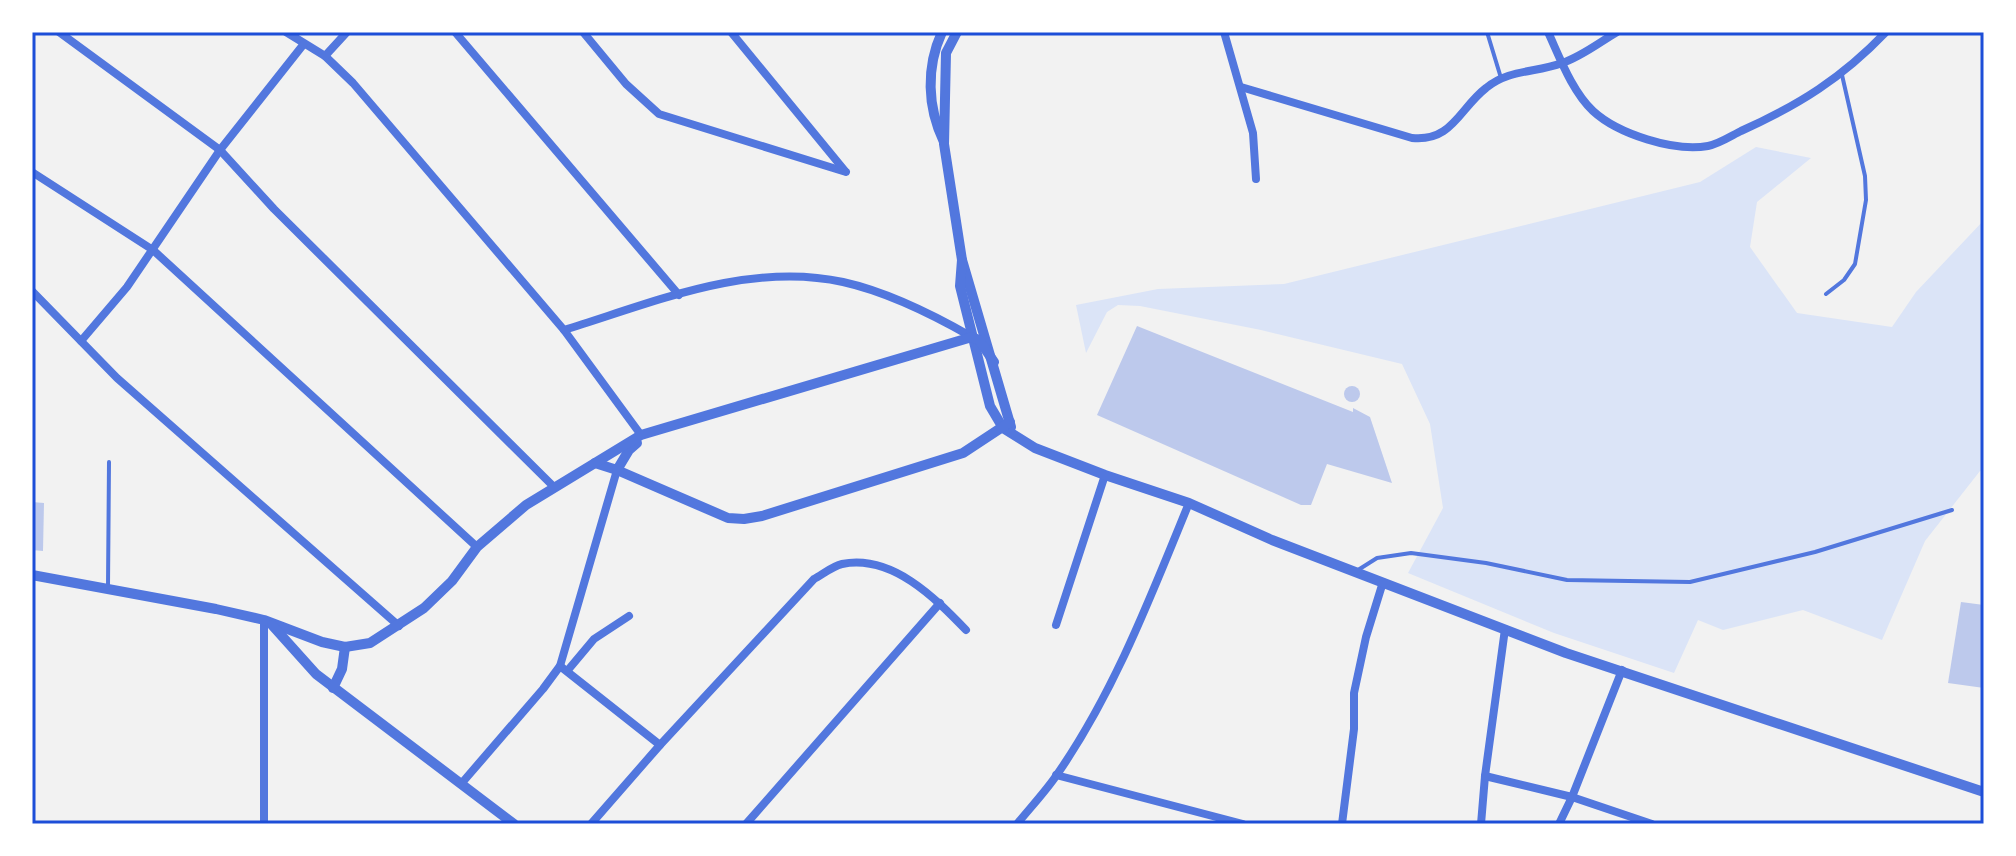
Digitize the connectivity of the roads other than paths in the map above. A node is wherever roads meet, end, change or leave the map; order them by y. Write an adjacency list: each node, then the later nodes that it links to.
1 (59, 32): 21 (street)
2 (286, 32): 14 (street)
3 (347, 32): 15 (street)
4 (455, 32): 28 (street)
5 (583, 32): 6 (street)
6 (731, 32)
7 (958, 32): 13 (street); 20 (street)
8 (1224, 32): 19 (street)
9 (1487, 32): 18 (lane)
10 (1548, 32): 16 (street)
11 (1617, 32): 16 (street)
12 (1886, 32): 17 (street)
13 (940, 37): 20 (street)
14 (303, 45): 15 (street); 21 (street)
15 (325, 56): 29 (street)
16 (1562, 63): 17 (street); 18 (street)
17 (1842, 75): 27 (lane)
18 (1501, 78): 19 (street)
19 (1241, 87): 23 (street)
20 (944, 144): 25 (street)
21 (220, 150): 24 (street); 40 (street)
22 (32, 172): 24 (street)
23 (1256, 179)
24 (153, 250): 31 (street); 43 (street)
25 (962, 260): 30 (street); 32 (street)
26 (32, 291): 31 (street)
27 (1826, 294)
28 (679, 295): 29 (street); 30 (street)
29 (564, 330): 35 (street)
30 (972, 337): 32 (street); 33 (street); 34 (street)
31 (81, 341): 52 (street)
32 (994, 362): 33 (street)
33 (1006, 425): 38 (street); 39 (street)
34 (653, 431): 35 (street); 38 (street)
35 (641, 435): 37 (street)
36 (109, 462): 47 (lane)
37 (595, 463): 38 (street); 40 (street)
38 (617, 470): 56 (street)
39 (1105, 475): 41 (street); 51 (street)
40 (554, 487): 43 (street)
41 (1189, 503): 44 (street); 60 (street)
42 (1952, 510): 44 (lane)
43 (477, 547): 52 (street)
44 (1356, 572): 46 (street)
45 (32, 575): 47 (street)
46 (1383, 582): 53 (street); 71 (street)
47 (108, 588): 50 (street)
48 (940, 603): 54 (street); 59 (street); 68 (street)
49 (629, 616): 56 (street)
50 (267, 622): 55 (street); 58 (street); 65 (street)
51 (1056, 625)
52 (399, 626): 55 (street)
53 (1505, 629): 57 (street); 61 (street)
54 (966, 630)
55 (345, 647): 58 (street)
56 (564, 668): 59 (street); 62 (street)
57 (1622, 670): 63 (street); 64 (street)
58 (333, 688): 62 (street)
59 (660, 745): 67 (street)
60 (1056, 775): 69 (street); 70 (street)
61 (1485, 776): 64 (street); 72 (street)
62 (461, 784): 66 (street)
63 (1984, 792)
64 (1572, 797): 73 (street); 74 (street)
65 (264, 824)
66 (514, 824)
67 (591, 824)
68 (746, 824)
69 (1017, 824)
70 (1243, 824)
71 (1342, 824)
72 (1481, 824)
73 (1559, 824)
74 (1652, 824)

